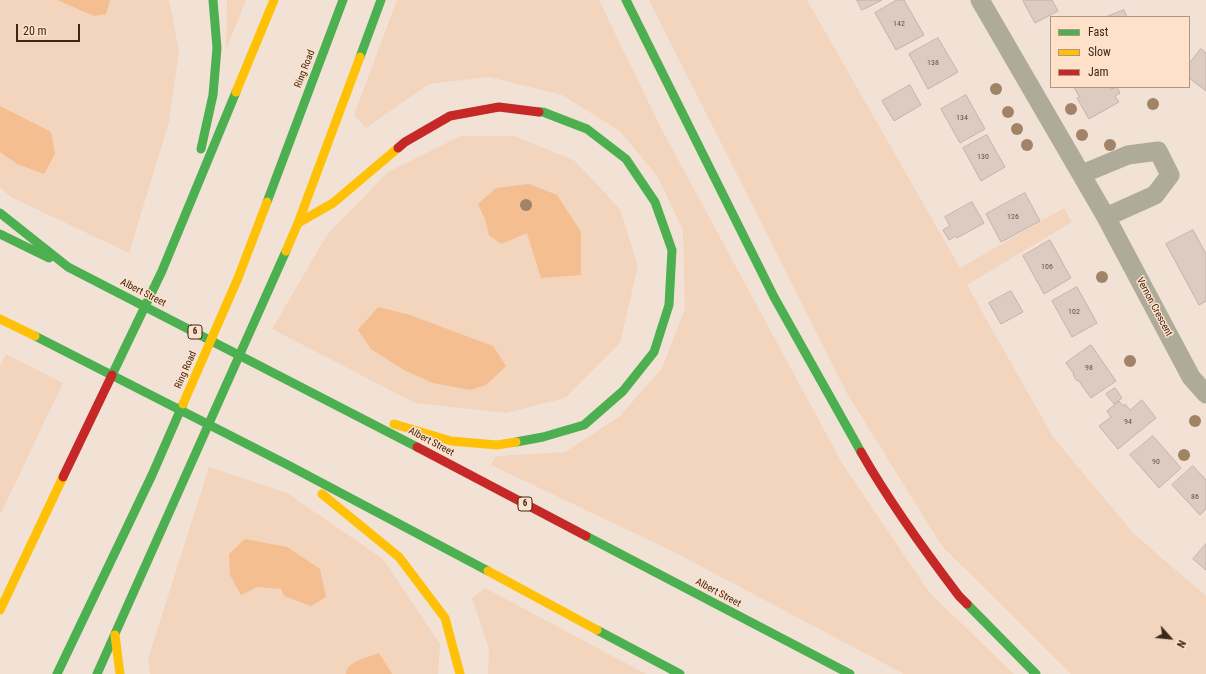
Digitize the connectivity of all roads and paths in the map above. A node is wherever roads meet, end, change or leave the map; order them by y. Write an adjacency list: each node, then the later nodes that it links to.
1 (213, 0): 13 (main road)
2 (274, 0): 13 (main road)
3 (343, 0): 20 (main road, Ring Road)
4 (381, 0): 10 (main road)
5 (626, 0): 26 (main road)
6 (980, 0): 7 (street, Vernon Crescent)
7 (1082, 174): 9 (street, Vernon Crescent); 9 (street)
8 (0, 213): 12 (main road)
9 (1106, 217): 15 (street, Vernon Crescent)
10 (298, 223): 16 (main road); 19 (main road)
11 (0, 234): 12 (main road, Albert Street / 6)
12 (68, 267): 16 (main road, Albert Street / 6)
13 (162, 271): 18 (main road)
14 (0, 319): 17 (main road)
15 (1206, 394)
16 (322, 398): 25 (main road, Albert Street / 6)
17 (286, 464): 23 (main road); 24 (main road)
18 (0, 610)
19 (115, 635): 21 (main road); 22 (main road)
20 (57, 674)
21 (97, 674)
22 (120, 674)
23 (460, 674)
24 (680, 674)
25 (850, 674)
26 (1036, 674)

